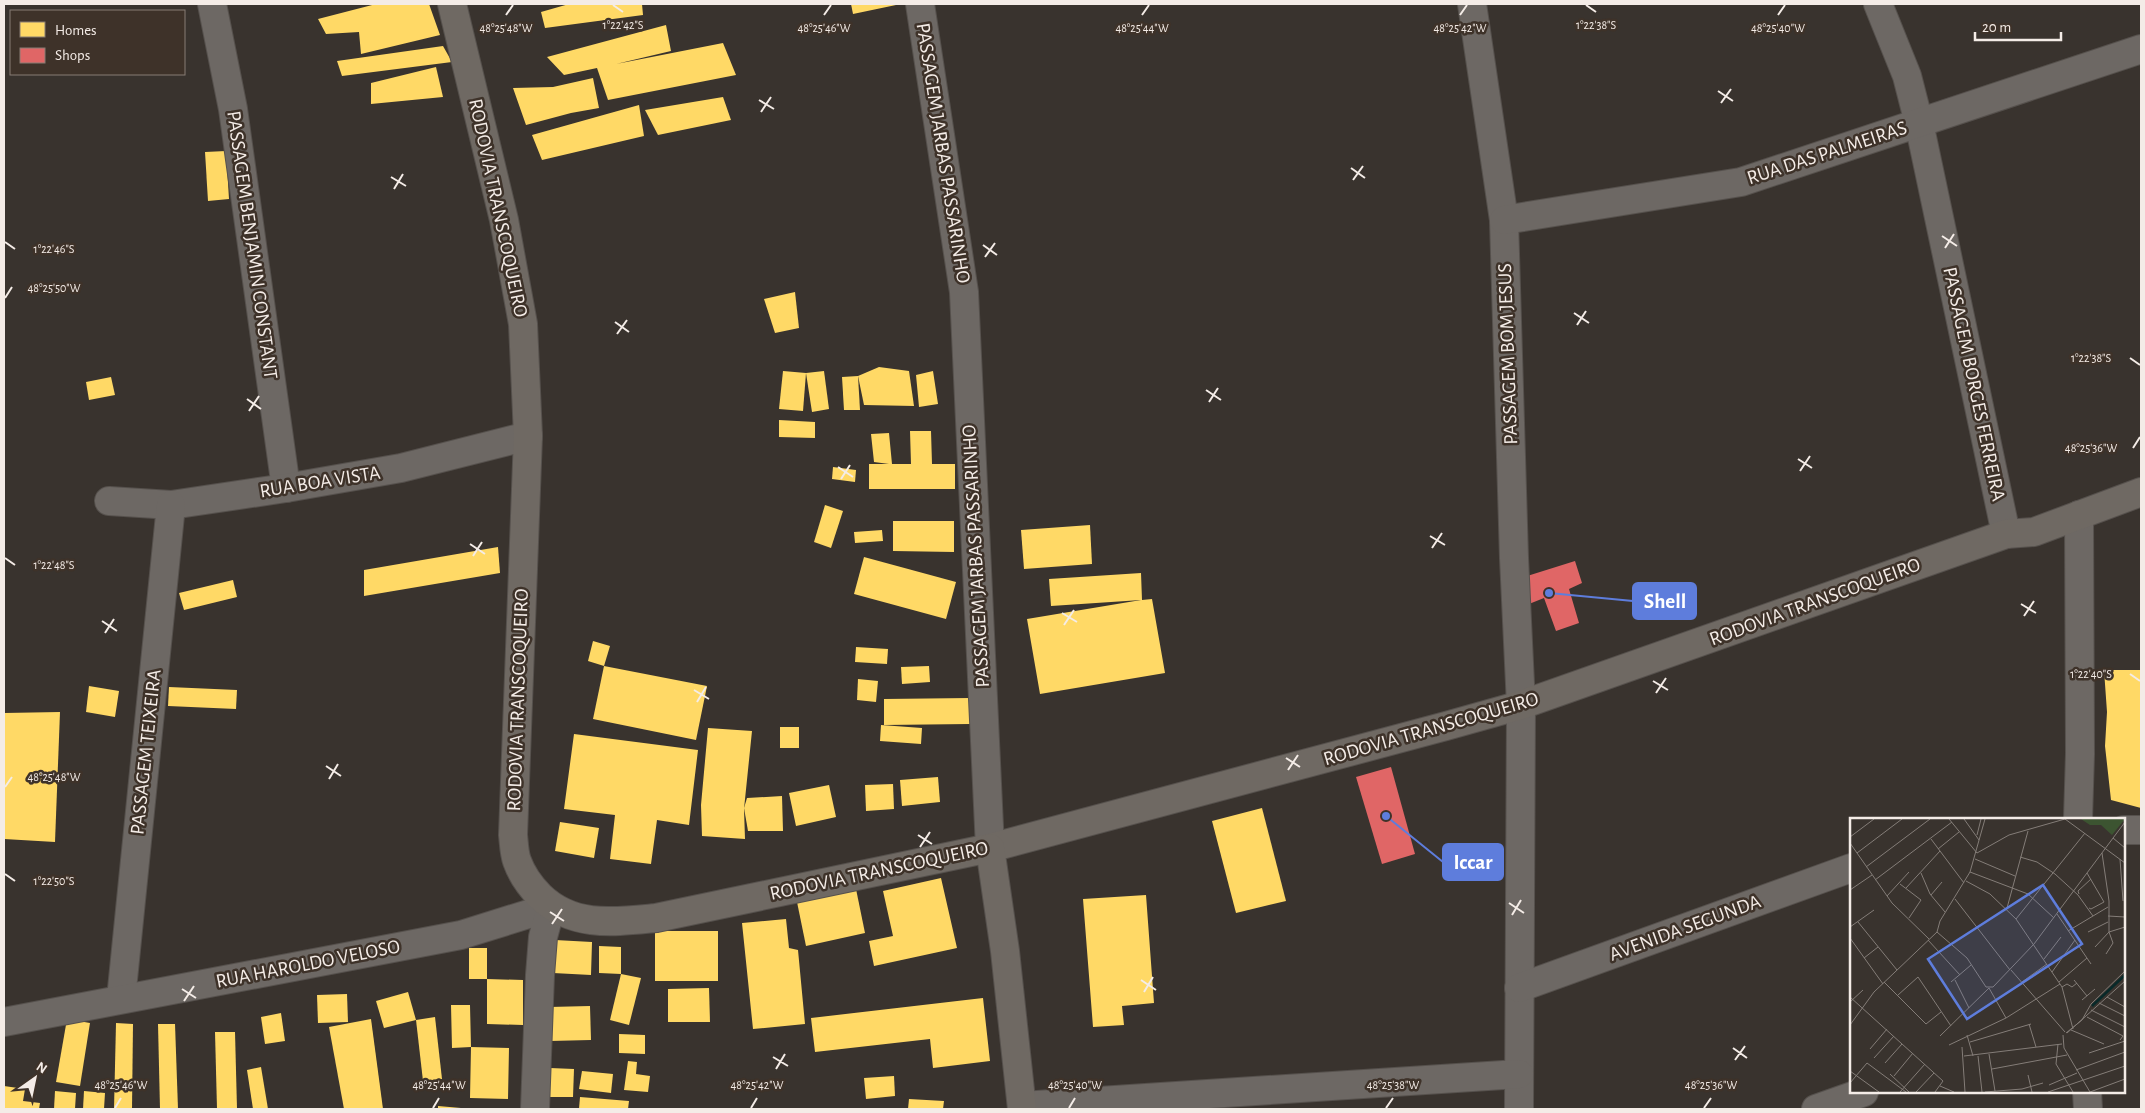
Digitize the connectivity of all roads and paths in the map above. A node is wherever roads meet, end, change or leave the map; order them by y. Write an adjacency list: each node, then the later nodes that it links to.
1 (212, 4): 10 (street, PASSAGEM BENJAMIN CONSTANT)
2 (452, 4): 9 (main road, RODOVIA TRANSCOQUEIRO)
3 (920, 4): 20 (street, PASSAGEM JARBAS PASSARINHO)
4 (1472, 4): 8 (street, PASSAGEM BOM JESUS)
5 (1878, 4): 7 (street, PASSAGEM BORGES FERREIRA)
6 (2141, 49): 7 (street, RUA DAS PALMEIRAS)
7 (1919, 123): 8 (street, RUA DAS PALMEIRAS); 15 (street, PASSAGEM BORGES FERREIRA)
8 (1504, 220): 16 (street, PASSAGEM BOM JESUS)
9 (528, 436): 10 (street, RUA BOA VISTA); 22 (main road, RODOVIA TRANSCOQUEIRO)
10 (286, 488): 13 (street, RUA BOA VISTA)
11 (2141, 492): 14 (main road, RODOVIA TRANSCOQUEIRO)
12 (109, 501): 13 (street, RUA BOA VISTA)
13 (171, 505): 24 (street, PASSAGEM TEIXEIRA)
14 (2079, 515): 15 (main road, RODOVIA TRANSCOQUEIRO); 17 (street)
15 (2006, 534): 16 (main road, RODOVIA TRANSCOQUEIRO)
16 (1521, 706): 20 (main road, RODOVIA TRANSCOQUEIRO); 23 (street)
17 (2078, 818)
18 (2125, 830): 19 (street)
19 (2141, 830)
20 (990, 848): 22 (main road, RODOVIA TRANSCOQUEIRO); 29 (main road, PASSAGEM JARBAS PASSARINHO)
21 (1850, 868): 23 (street, AVENIDA SEGUNDA)
22 (552, 907): 24 (street, RUA HAROLDO VELOSO); 30 (street)
23 (1519, 988): 26 (street)
24 (121, 999): 25 (street, RUA HAROLDO VELOSO)
25 (4, 1022)
26 (1519, 1074): 29 (street); 31 (street)
27 (1861, 1093): 32 (street)
28 (2087, 1093): 33 (street)
29 (1022, 1108)
30 (535, 1109)
31 (1519, 1109)
32 (1816, 1109)
33 (2088, 1109)

